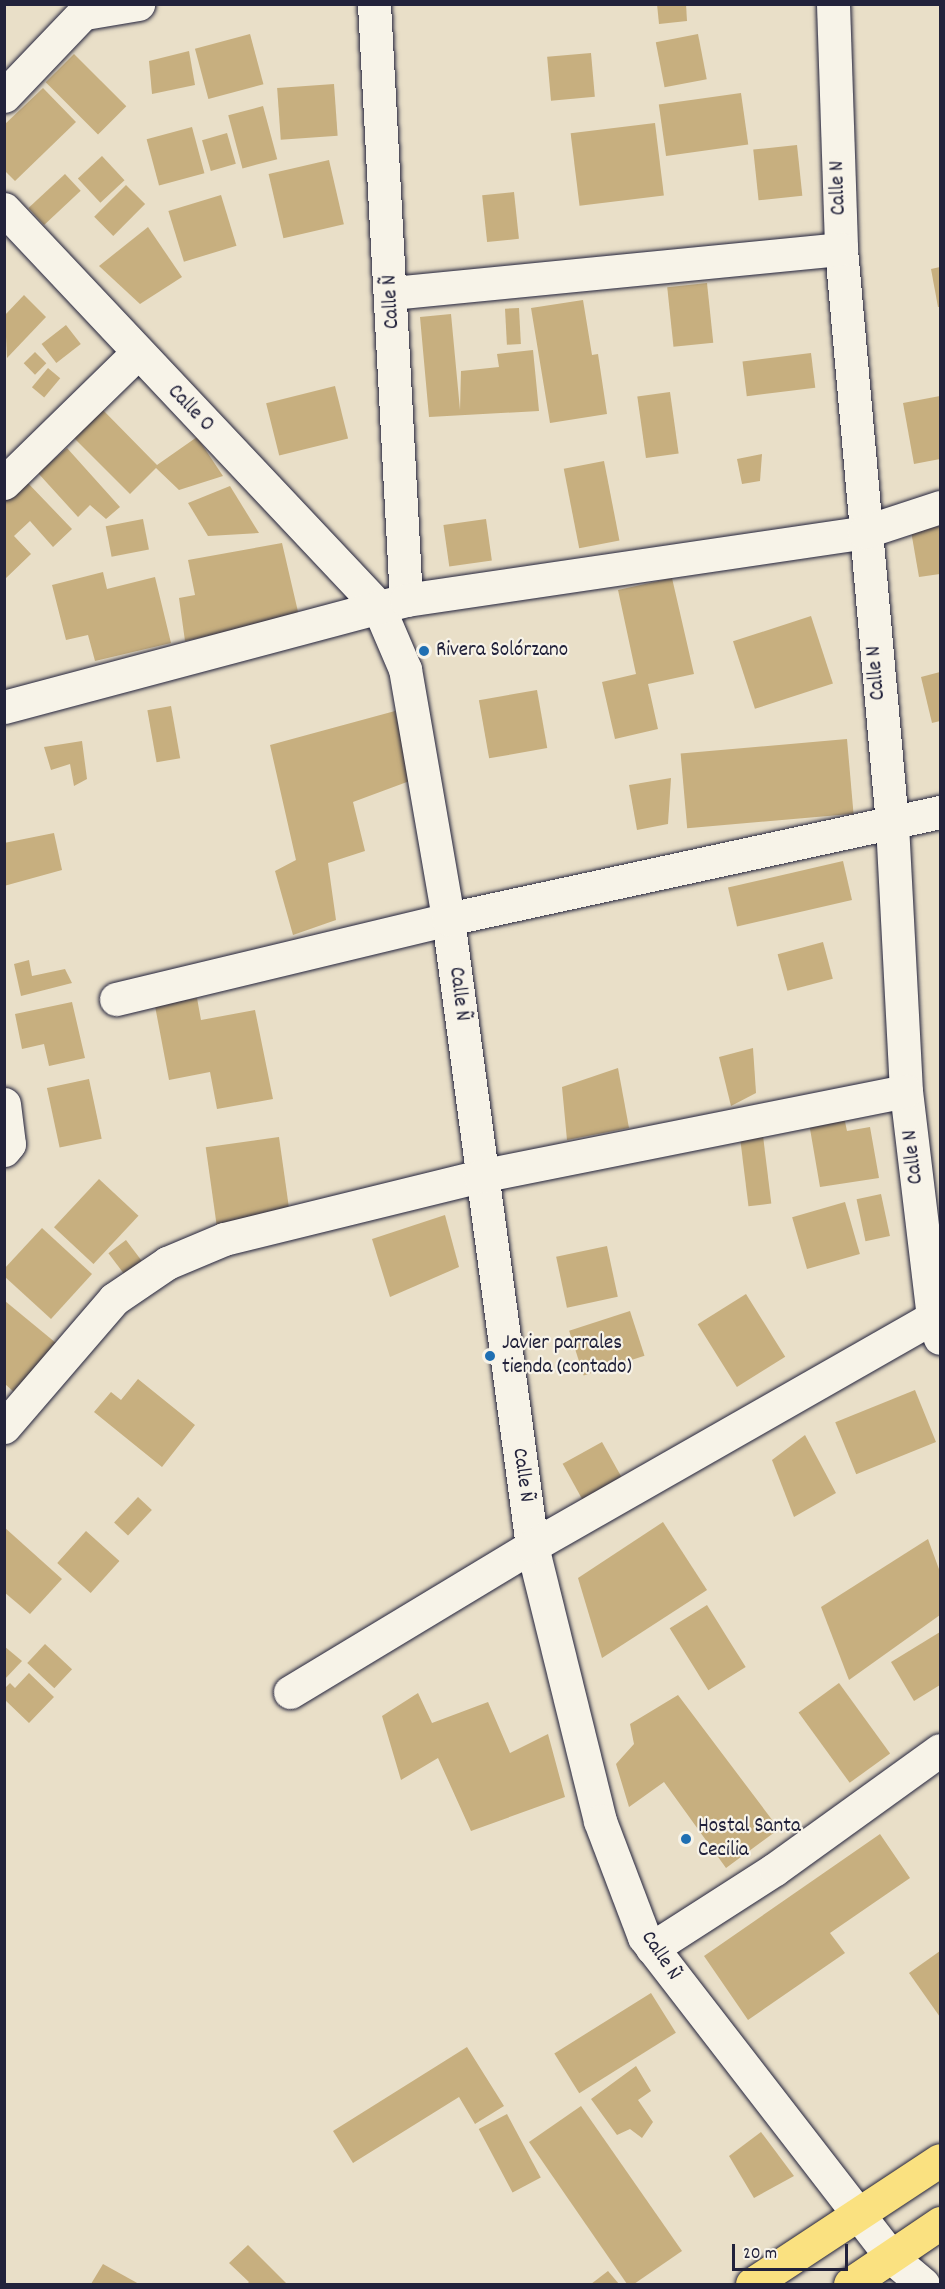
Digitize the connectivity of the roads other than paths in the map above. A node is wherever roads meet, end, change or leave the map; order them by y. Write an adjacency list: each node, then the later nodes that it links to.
1 (138, 4): 4 (street)
2 (374, 4): 8 (street, Calle Ñ)
3 (833, 4): 7 (street, Calle N)
4 (88, 9): 5 (street)
5 (4, 96)
6 (4, 209): 9 (street, Calle O)
7 (841, 249): 8 (street); 12 (street, Calle N)
8 (392, 293): 13 (street, Calle Ñ)
9 (136, 353): 10 (street); 13 (street, Calle O)
10 (4, 483)
11 (940, 507): 12 (street)
12 (864, 532): 13 (street); 16 (street, Calle N)
13 (392, 603): 14 (street); 17 (street, Calle Ñ)
14 (4, 706)
15 (940, 812): 16 (street)
16 (892, 824): 17 (street); 19 (street, Calle N)
17 (448, 919): 18 (street); 22 (street, Calle Ñ)
18 (116, 999)
19 (906, 1091): 22 (street); 23 (street, Calle N)
20 (4, 1104): 21 (street)
21 (4, 1150)
22 (480, 1176): 24 (street); 25 (street, Calle Ñ)
23 (938, 1323): 25 (street)
24 (4, 1427)
25 (532, 1546): 26 (street); 28 (street, Calle Ñ)
26 (290, 1692)
27 (940, 1750): 28 (street)
28 (651, 1948): 30 (street, Calle Ñ)
29 (940, 2160): 30 (main road)
30 (859, 2214): 32 (street, Calle Ñ); 33 (main road)
31 (940, 2223): 32 (main road)
32 (891, 2257): 34 (main road); 35 (street, Calle Ñ)
33 (752, 2284)
34 (850, 2284)
35 (923, 2284)

